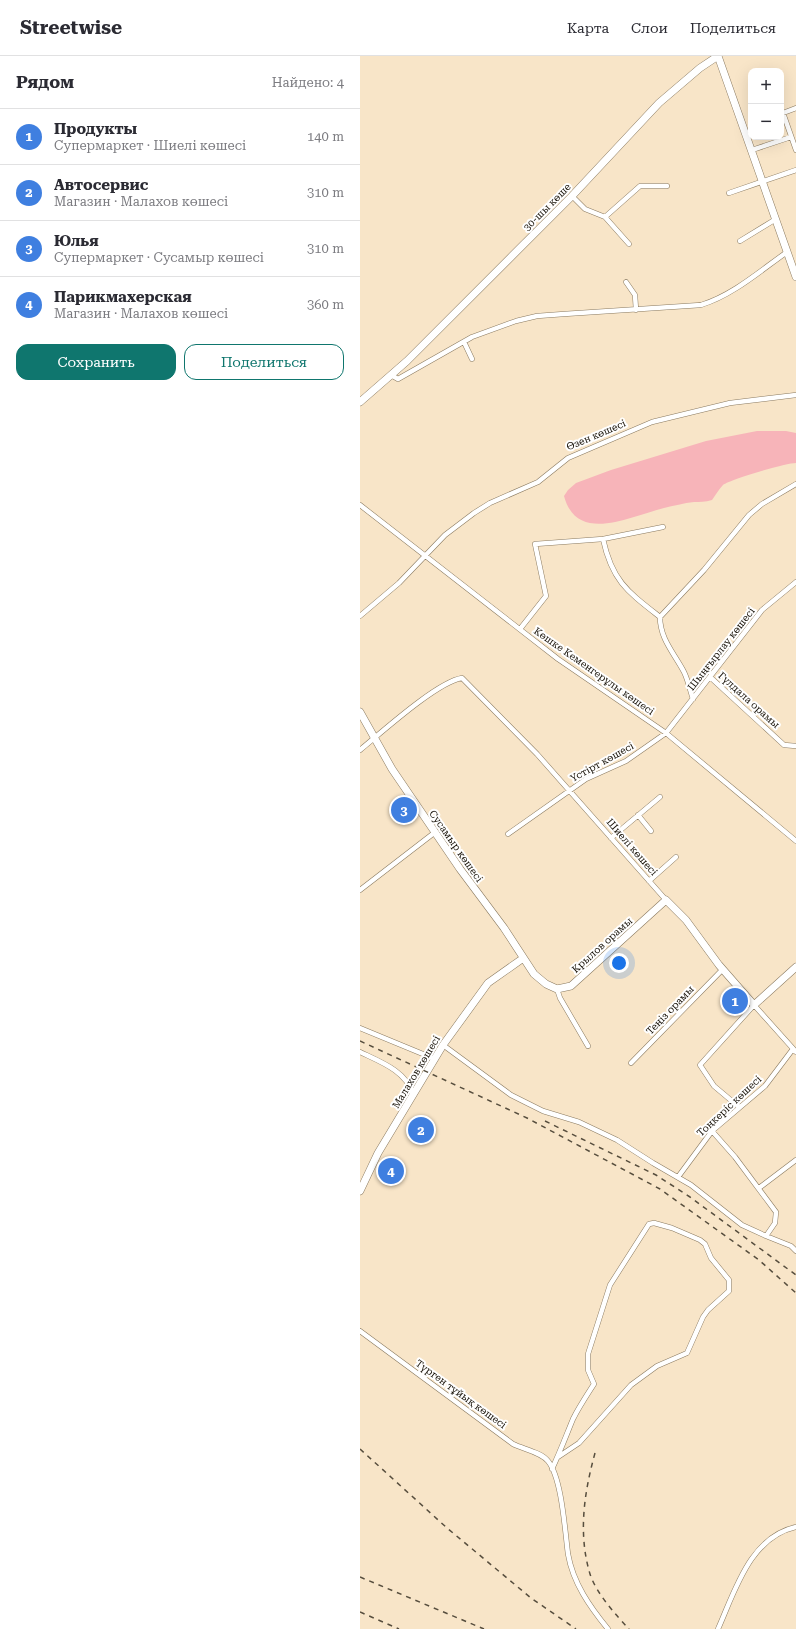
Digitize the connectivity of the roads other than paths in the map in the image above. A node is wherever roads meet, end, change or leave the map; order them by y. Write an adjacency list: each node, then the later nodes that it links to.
1 (718, 56): 4 (main road); 10 (main road, 30-шы көше)
2 (796, 108): 3 (street)
3 (791, 137): 4 (street); 5 (street)
4 (752, 150): 7 (main road)
5 (796, 150)
6 (796, 170): 7 (street)
7 (763, 182): 9 (street); 12 (main road)
8 (667, 186): 11 (street)
9 (730, 193)
10 (572, 196): 11 (street); 21 (main road, 30-шы көше)
11 (605, 217): 14 (street)
12 (776, 219): 13 (street); 15 (main road)
13 (740, 241)
14 (628, 244)
15 (786, 252): 16 (main road); 18 (street)
16 (796, 277)
17 (626, 282): 18 (street)
18 (636, 310): 19 (street)
19 (464, 342): 20 (street); 21 (street)
20 (472, 359)
21 (392, 375): 23 (main road)
22 (796, 395): 28 (street, Өзен көшесі)
23 (360, 402)
24 (796, 484): 31 (street)
25 (360, 505): 28 (street, Көшке Кеменгерұлы көшесі)
26 (663, 527): 27 (street)
27 (603, 539): 31 (street); 32 (street)
28 (424, 555): 30 (street, Өзен көшесі); 32 (street, Көшке Кеменгерұлы көшесі)
29 (796, 582): 33 (street, Шыңғырлау көшесі)
30 (360, 616)
31 (660, 617): 34 (street)
32 (520, 629): 36 (street, Көшке Кеменгерұлы көшесі)
33 (710, 677): 34 (street, Шыңғырлау көшесі); 38 (street, Гүлдала орамы)
34 (693, 699): 36 (street, Шыңғырлау көшесі)
35 (360, 712): 37 (main road, Сусамыр көшесі)
36 (666, 733): 40 (street, Үстірт көшесі); 47 (street, Көшке Кеменгерұлы көшесі)
37 (374, 738): 39 (street); 40 (street, Шиелі көшесі); 44 (main road, Сусамыр көшесі)
38 (796, 746)
39 (360, 750)
40 (570, 790): 45 (street, Үстірт көшесі); 46 (street, Шиелі көшесі)
41 (660, 797): 42 (street)
42 (638, 815): 43 (street); 46 (street)
43 (651, 831)
44 (434, 832): 50 (street); 52 (main road, Сусамыр көшесі)
45 (508, 834)
46 (611, 838): 49 (street, Шиелі көшесі)
47 (796, 841)
48 (676, 857): 49 (street)
49 (649, 881): 51 (street, Шиелі көшесі)
50 (360, 890)
51 (666, 900): 54 (main road, Шиелі көшесі); 55 (main road, Крылов орамы)
52 (522, 959): 55 (main road, Сусамыр көшесі); 58 (main road, Малахов көшесі)
53 (796, 967): 56 (main road)
54 (723, 969): 56 (main road, Шиелі көшесі); 63 (street, Теңіз орамы)
55 (557, 989): 59 (street)
56 (754, 1005): 60 (street, Шиелі көшесі); 65 (street)
57 (360, 1028): 62 (street)
58 (443, 1045): 62 (main road, Малахов көшесі); 68 (street)
59 (588, 1046)
60 (794, 1051): 65 (street, Тоңкерiс көшесі)
61 (360, 1052): 64 (street)
62 (435, 1059): 64 (main road, Малахов көшесі)
63 (631, 1064)
64 (414, 1096): 70 (main road, Малахов көшесі)
65 (740, 1107): 66 (street, Тоңкерiс көшесі)
66 (712, 1132): 68 (street, Тоңкерiс көшесі); 69 (street)
67 (796, 1160): 69 (street)
68 (678, 1177): 71 (street)
69 (759, 1188): 71 (street)
70 (360, 1191)
71 (766, 1236): 72 (street)
72 (796, 1250)
73 (360, 1331): 75 (street, Түрген тұйық көшесі)
74 (558, 1457): 74 (street); 75 (street)
75 (552, 1469): 77 (street)
76 (796, 1527): 78 (street)
77 (608, 1629)
78 (718, 1629)

